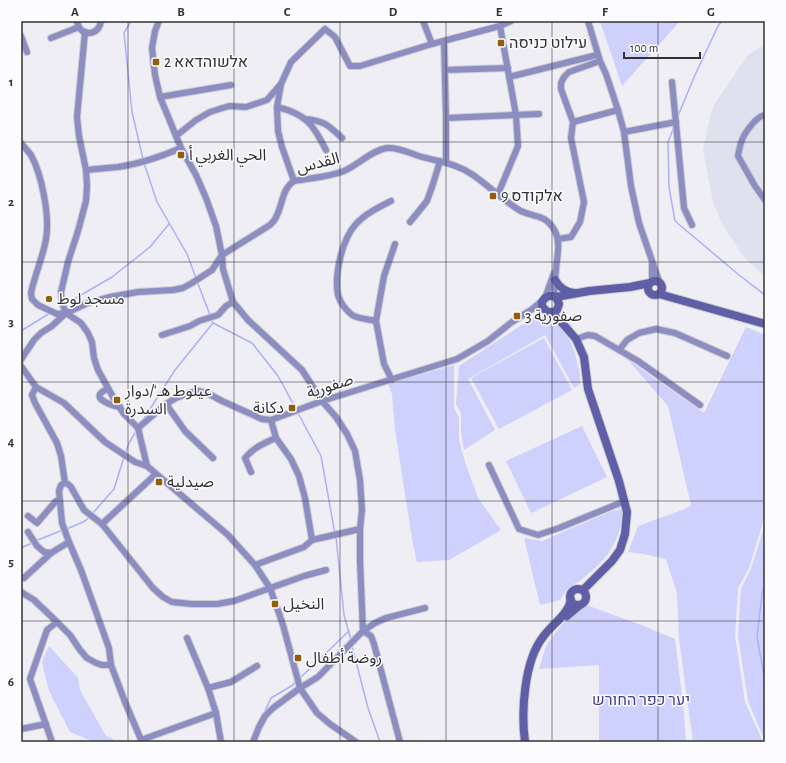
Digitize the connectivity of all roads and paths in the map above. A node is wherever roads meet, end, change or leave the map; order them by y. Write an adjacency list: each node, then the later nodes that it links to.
1 (101, 21): 8 (street)
2 (158, 21): 22 (street)
3 (423, 21): 12 (street)
4 (511, 21): 7 (street)
5 (588, 21): 14 (street)
6 (78, 24): 8 (street); 10 (street)
7 (500, 26): 11 (street); 16 (street)
8 (85, 32): 39 (street)
9 (21, 36): 13 (street)
10 (51, 38)
11 (444, 41): 12 (street); 17 (street)
12 (432, 44): 20 (street)
13 (27, 52)
14 (597, 55): 15 (street); 18 (street)
15 (600, 61): 24 (street); 30 (street)
16 (508, 68): 17 (street); 18 (street)
17 (445, 70): 28 (street)
18 (509, 76): 26 (street)
19 (672, 82): 31 (street)
20 (281, 84): 23 (street); 33 (street)
21 (231, 85): 22 (street)
22 (160, 97): 33 (street)
23 (277, 107): 29 (street); 40 (street)
24 (618, 110): 30 (street); 32 (street)
25 (539, 114): 26 (street)
26 (516, 115): 28 (street); 41 (street)
27 (765, 115): 42 (street)
28 (446, 118): 38 (street)
29 (305, 119): 34 (street); 37 (street)
30 (573, 122): 46 (street)
31 (676, 122): 32 (street); 45 (street)
32 (624, 132): 51 (street)
33 (176, 136): 36 (street)
34 (342, 138)
35 (21, 143): 61 (street)
36 (181, 148): 39 (street); 48 (street)
37 (326, 150)
38 (443, 162): 40 (street, القدس); 41 (street, القدس); 44 (street)
39 (86, 170): 61 (street)
40 (294, 181): 48 (street, القدس)
41 (498, 194): 46 (street, القدس)
42 (765, 200)
43 (391, 201): 62 (street)
44 (410, 222)
45 (692, 225)
46 (558, 239): 49 (street)
47 (395, 244): 62 (street)
48 (222, 255): 57 (street); 61 (street, القدس)
49 (556, 268): 50 (street); 56 (street)
50 (555, 280): 54 (street); 55 (street)
51 (657, 286): 52 (street); 52 (street); 64 (street)
52 (630, 287): 53 (street)
53 (589, 291): 54 (street); 58 (street)
54 (575, 294): 55 (street)
55 (555, 297): 56 (street); 58 (street)
56 (544, 299): 59 (street, صفورية); 60 (street)
57 (233, 302): 65 (street); 74 (street)
58 (558, 307): 60 (street); 63 (street)
59 (531, 310): 60 (street); 71 (street, صفورية)
60 (547, 311): 63 (street)
61 (66, 313): 69 (street, القدس); 73 (street)
62 (376, 321): 71 (street)
63 (563, 324): 66 (street)
64 (765, 324)
65 (162, 335)
66 (576, 339): 67 (street); 88 (street)
67 (619, 350): 68 (street); 76 (street)
68 (727, 356)
69 (21, 360)
70 (21, 366): 72 (street)
71 (392, 380): 74 (street, صفورية)
72 (36, 387): 83 (street); 86 (street)
73 (108, 389): 77 (street); 77 (street)
74 (322, 401): 78 (street, صفورية); 91 (street)
75 (166, 404): 78 (street); 79 (street); 81 (street)
76 (700, 405)
77 (120, 407): 79 (street)
78 (271, 420): 80 (street)
79 (138, 428): 83 (street)
80 (276, 438): 84 (street); 93 (street)
81 (213, 458)
82 (489, 465): 88 (street)
83 (147, 466): 85 (street)
84 (251, 472)
85 (156, 474): 90 (street); 96 (street)
86 (64, 483): 87 (street); 90 (street)
87 (59, 500): 89 (street); 94 (street)
88 (624, 501): 100 (street)
89 (28, 516)
90 (102, 524): 99 (street)
91 (360, 528): 93 (street); 106 (street)
92 (28, 532): 95 (street)
93 (312, 540): 96 (street)
94 (69, 542): 95 (street); 108 (street)
95 (51, 553): 98 (street)
96 (255, 565): 99 (street)
97 (326, 570): 99 (street)
98 (24, 578)
99 (270, 588): 111 (street)
100 (583, 590): 102 (street); 103 (street)
101 (21, 592): 105 (street)
102 (571, 600): 103 (street); 121 (street)
103 (580, 605): 122 (street)
104 (424, 608): 106 (street)
105 (57, 622): 108 (street); 113 (street)
106 (363, 631): 111 (street); 120 (street)
107 (187, 638): 110 (street)
108 (112, 666): 115 (street)
109 (257, 666): 110 (street)
110 (208, 688): 112 (street)
111 (300, 688): 118 (street); 119 (street)
112 (216, 713): 115 (street); 117 (street)
113 (46, 724): 114 (street); 116 (street)
114 (21, 729)
115 (141, 741)
116 (52, 742)
117 (221, 742)
118 (253, 742)
119 (356, 742)
120 (400, 742)
121 (525, 742)
122 (530, 742)

